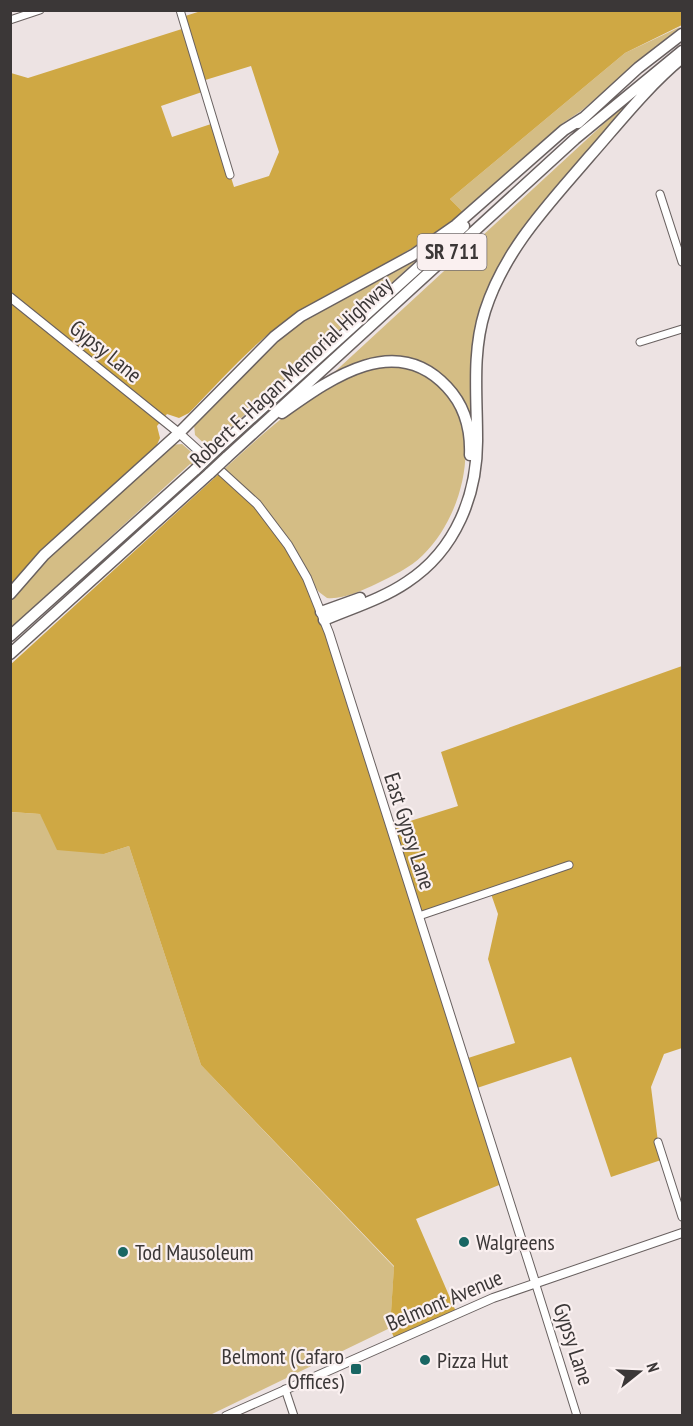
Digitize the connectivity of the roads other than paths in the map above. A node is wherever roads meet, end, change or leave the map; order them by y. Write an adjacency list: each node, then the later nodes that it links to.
1 (40, 10): 3 (street)
2 (180, 10): 8 (street)
3 (10, 20)
4 (682, 34): 7 (highway, Robert E. Hagan Memorial Highway / SR 711)
5 (682, 51): 14 (highway, Robert E. Hagan Memorial Highway / SR 711)
6 (682, 58): 17 (highway)
7 (583, 118): 15 (highway); 18 (highway, Robert E. Hagan Memorial Highway / SR 711, bridge)
8 (230, 175)
9 (660, 194): 10 (street)
10 (682, 262)
11 (10, 297): 15 (main road, Gypsy Lane)
12 (682, 329): 13 (street)
13 (640, 342)
14 (264, 424): 17 (highway); 19 (highway, Robert E. Hagan Memorial Highway / SR 711, bridge)
15 (178, 433): 16 (highway); 17 (main road, East Gypsy Lane)
16 (10, 594)
17 (323, 616): 21 (main road, East Gypsy Lane)
18 (10, 636)
19 (10, 654)
20 (569, 866): 21 (street)
21 (419, 916): 25 (main road, East Gypsy Lane)
22 (658, 1142): 23 (street)
23 (682, 1217)
24 (682, 1233): 25 (main road, Belmont Avenue)
25 (535, 1282): 26 (main road, Belmont Avenue); 29 (street, Gypsy Lane)
26 (285, 1389): 27 (main road, Belmont Avenue); 28 (street)
27 (226, 1416)
28 (294, 1416)
29 (577, 1416)

